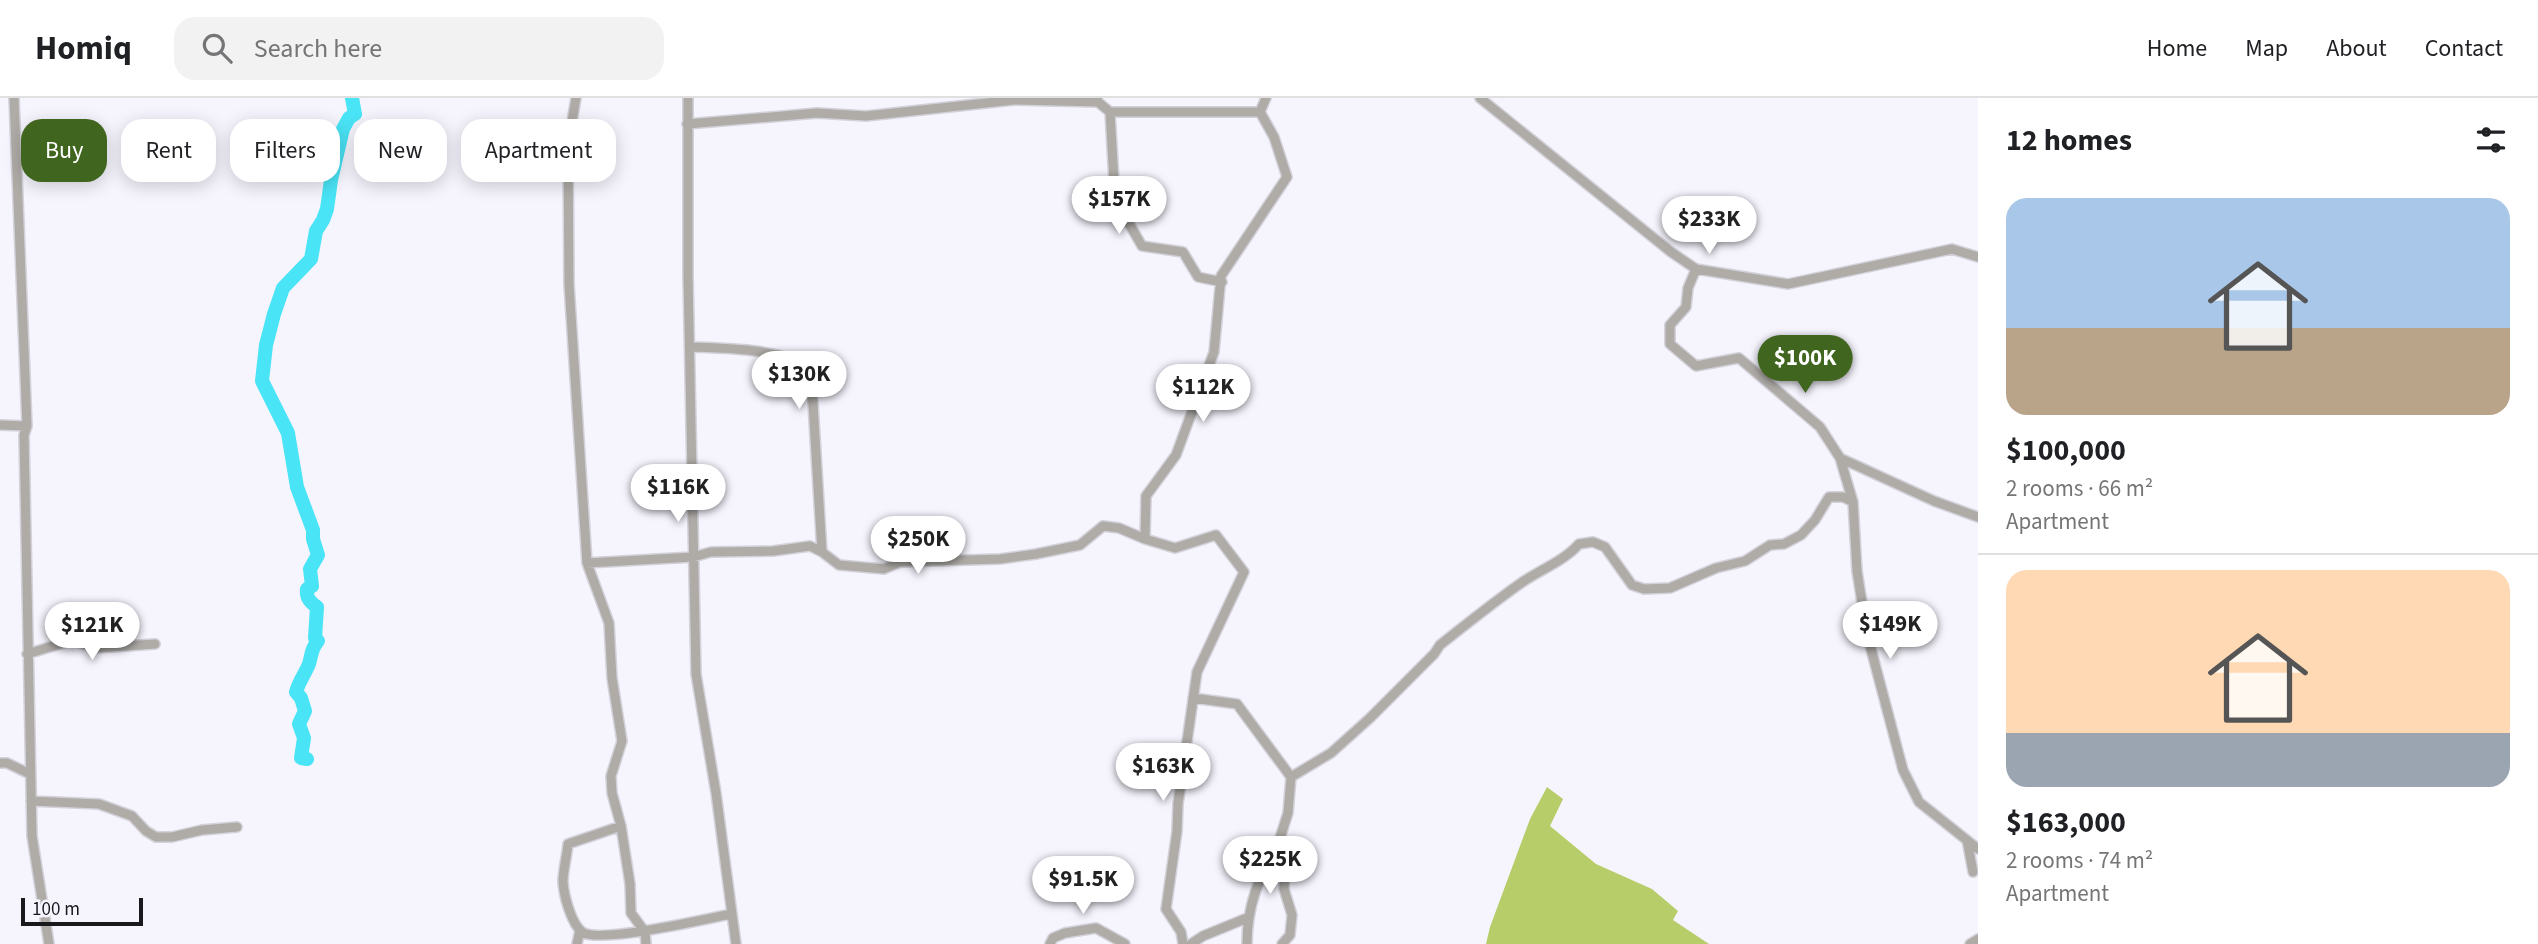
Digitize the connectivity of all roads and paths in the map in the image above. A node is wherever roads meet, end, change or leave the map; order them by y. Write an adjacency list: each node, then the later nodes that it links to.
1 (14, 98): 16 (street)
2 (576, 98): 23 (street)
3 (688, 98): 10 (street)
4 (1266, 98): 9 (street)
5 (1480, 98): 12 (street)
6 (1026, 99): 7 (street); 10 (street)
7 (1098, 100): 8 (street)
8 (1110, 112): 9 (street); 13 (street)
9 (1260, 112): 13 (street)
10 (687, 124): 14 (street)
11 (1978, 257): 12 (street)
12 (1696, 269): 17 (street)
13 (1222, 282): 20 (street)
14 (690, 347): 21 (street); 22 (street)
15 (0, 425): 16 (street)
16 (27, 426): 25 (street)
17 (1840, 458): 18 (street); 19 (street)
18 (1853, 502): 29 (street); 33 (street)
19 (1978, 517)
20 (1145, 539): 21 (street); 26 (street)
21 (822, 552): 22 (street)
22 (693, 557): 23 (street); 37 (street)
23 (587, 563): 31 (street)
24 (155, 644): 25 (street)
25 (27, 654): 28 (street)
26 (1193, 698): 29 (street); 48 (street)
27 (0, 763): 28 (street)
28 (30, 774): 30 (street)
29 (1292, 777): 34 (street)
30 (31, 801): 32 (street); 42 (street)
31 (621, 826): 39 (street); 40 (street)
32 (237, 827)
33 (1967, 841): 35 (street); 36 (street)
34 (1278, 844): 38 (street); 51 (street)
35 (1978, 849)
36 (1973, 872)
37 (732, 914): 40 (street); 45 (street)
38 (1247, 918): 49 (street); 50 (street)
39 (580, 930): 40 (street); 43 (street)
40 (645, 932): 44 (street)
41 (1978, 939): 52 (street)
42 (49, 944)
43 (577, 944)
44 (646, 944)
45 (736, 944)
46 (1050, 944): 47 (street)
47 (1125, 944)
48 (1183, 944)
49 (1191, 944)
50 (1247, 944)
51 (1282, 944)
52 (1970, 944)

